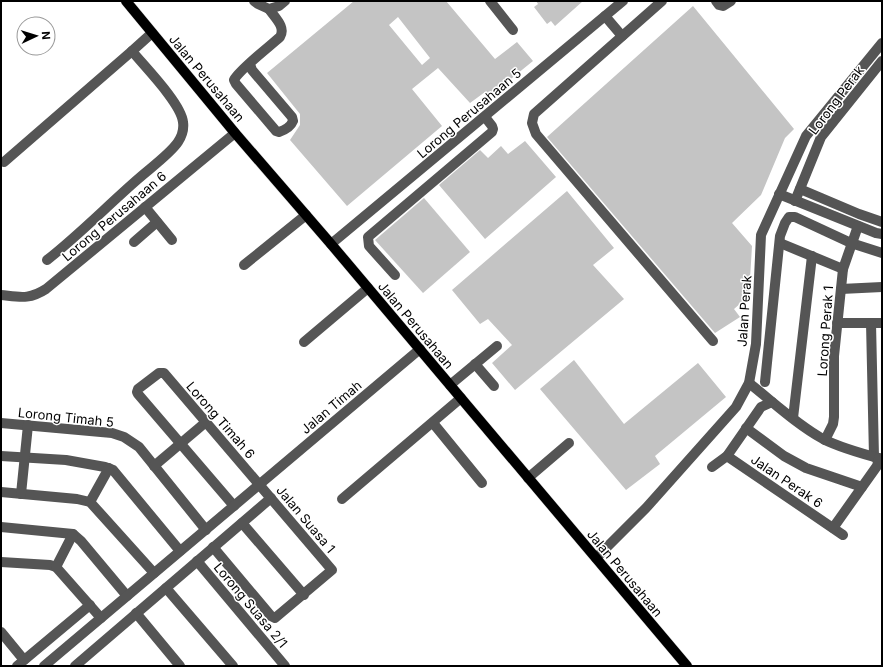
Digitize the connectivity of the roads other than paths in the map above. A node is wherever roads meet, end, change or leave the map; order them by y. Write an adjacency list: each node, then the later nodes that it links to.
1 (126, 1): 12 (main road, Jalan Perusahaan)
2 (254, 1): 9 (street)
3 (285, 1): 9 (street)
4 (490, 1): 11 (street)
5 (623, 1): 10 (street, Lorong Perusahaan 5)
6 (662, 1): 13 (street)
7 (716, 1): 8 (street)
8 (731, 1)
9 (270, 9): 17 (street)
10 (605, 16): 13 (street); 18 (street, Lorong Perusahaan 5)
11 (513, 30)
12 (152, 33): 15 (street); 19 (main road, Jalan Perusahaan)
13 (622, 36): 48 (street)
14 (880, 47): 22 (street, Jalan Perak)
15 (132, 51): 20 (street); 37 (street)
16 (882, 61): 21 (street, Lorong Perak)
17 (250, 64): 17 (street)
18 (485, 117): 34 (street, Lorong Perusahaan 5); 40 (street)
19 (235, 133): 24 (street, Lorong Perusahaan 6); 25 (main road, Jalan Perusahaan)
20 (4, 162)
21 (800, 189): 23 (street, Lorong Perak); 27 (street)
22 (779, 194): 23 (street); 54 (street, Jalan Perak)
23 (795, 200): 28 (street)
24 (145, 207): 26 (street); 44 (street, Lorong Perusahaan 6)
25 (306, 215): 34 (main road, Jalan Perusahaan); 38 (street)
26 (157, 222): 30 (street); 31 (street)
27 (882, 222)
28 (858, 226): 29 (street); 33 (street, Lorong Perak 1)
29 (882, 234)
30 (172, 240)
31 (134, 242)
32 (780, 243): 33 (street); 36 (street); 53 (street)
33 (851, 243): 35 (street); 39 (street, Lorong Perak 1)
34 (331, 244): 42 (main road, Jalan Perusahaan)
35 (882, 253)
36 (812, 256): 39 (street); 59 (street)
37 (47, 260)
38 (244, 265)
39 (843, 269): 43 (street, Lorong Perak 1)
40 (394, 275)
41 (882, 287): 43 (street)
42 (368, 288): 49 (street); 51 (main road, Jalan Perusahaan)
43 (841, 288): 45 (street, Lorong Perak 1)
44 (1, 295)
45 (837, 323): 46 (street); 65 (street, Lorong Perak 1)
46 (871, 323): 47 (street); 71 (street)
47 (882, 323)
48 (712, 341)
49 (304, 342)
50 (497, 346): 52 (street)
51 (420, 349): 55 (main road, Jalan Perusahaan); 77 (street, Jalan Timah)
52 (476, 364): 55 (street); 56 (street)
53 (764, 382)
54 (749, 383): 58 (street); 93 (street, Jalan Perak)
55 (450, 385): 57 (main road, Jalan Perusahaan)
56 (494, 386)
57 (461, 398): 62 (street); 75 (main road, Jalan Perusahaan)
58 (772, 402): 59 (street); 64 (street)
59 (793, 418): 65 (street)
60 (206, 422): 67 (street); 67 (street, Lorong Timah 6); 77 (street, Lorong Timah 6)
61 (1, 423): 63 (street, Lorong Timah 5)
62 (433, 423): 76 (street); 82 (street)
63 (28, 425): 70 (street); 72 (street, Lorong Timah 5)
64 (746, 428): 69 (street); 78 (street)
65 (826, 440): 71 (street)
66 (570, 443): 75 (street)
67 (180, 444): 72 (street); 84 (street)
68 (1, 456): 70 (street)
69 (727, 456): 73 (street); 87 (street, Jalan Perak 6)
70 (25, 458): 74 (street); 80 (street)
71 (878, 458): 78 (street)
72 (154, 466): 88 (street, Lorong Timah 5)
73 (712, 467)
74 (109, 468): 83 (street); 92 (street)
75 (528, 478): 93 (main road, Jalan Perusahaan)
76 (482, 483)
77 (259, 484): 81 (street, Jalan Suasa 1); 84 (street, Jalan Timah)
78 (862, 487): 87 (street)
79 (1, 492): 80 (street)
80 (21, 494): 83 (street)
81 (271, 498): 85 (street); 99 (street, Jalan Suasa 1)
82 (342, 499)
83 (90, 502): 97 (street)
84 (234, 506): 88 (street, Jalan Timah)
85 (242, 523): 91 (street); 99 (street)
86 (1, 527): 89 (street)
87 (833, 528): 90 (street, Jalan Perak 6)
88 (206, 530): 92 (street, Jalan Timah)
89 (73, 534): 96 (street); 100 (street)
90 (843, 535)
91 (214, 547): 94 (street); 99 (street)
92 (180, 551): 97 (street, Jalan Timah)
93 (596, 558): 111 (main road, Jalan Perusahaan)
94 (197, 561): 98 (street); 110 (street, Lorong Suasa 2/1)
95 (1, 562): 96 (street)
96 (56, 567): 101 (street)
97 (154, 573): 100 (street, Jalan Timah)
98 (166, 588): 102 (street); 109 (street)
99 (304, 594)
100 (127, 596): 103 (street, Jalan Timah)
101 (90, 606): 103 (street); 105 (street)
102 (136, 613): 107 (street); 108 (street)
103 (101, 618): 106 (street, Jalan Timah)
104 (1, 632): 105 (street)
105 (20, 663)
106 (44, 666)
107 (75, 666)
108 (180, 666)
109 (233, 666)
110 (285, 666)
111 (687, 666)

